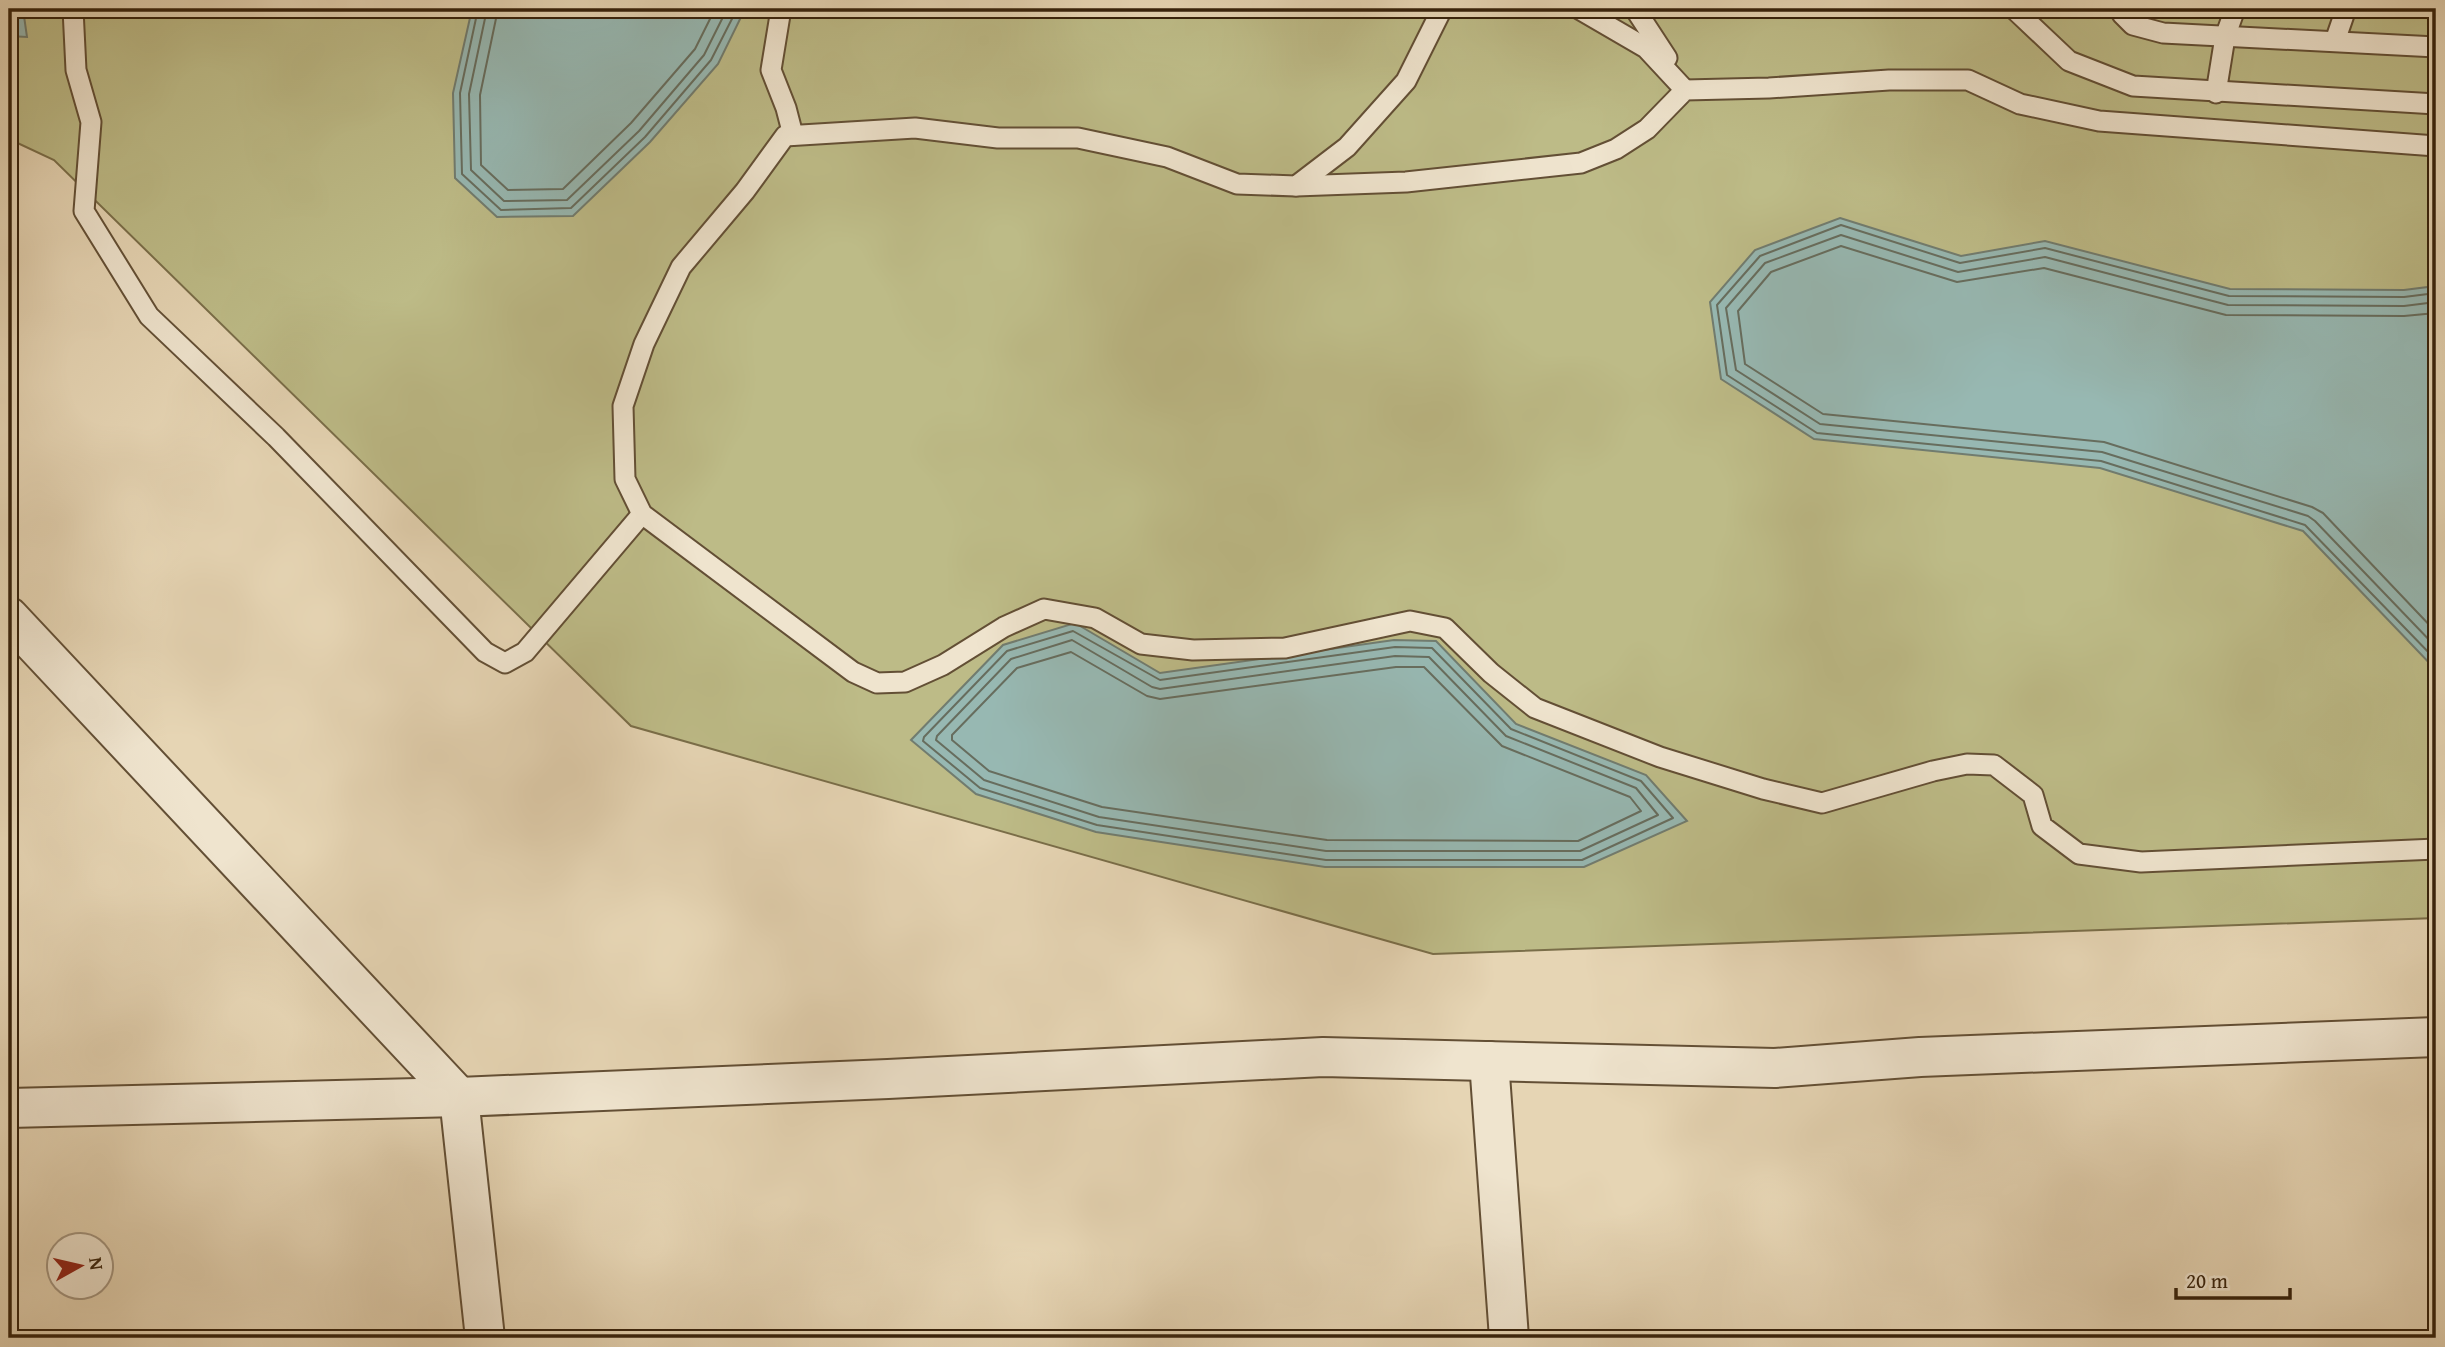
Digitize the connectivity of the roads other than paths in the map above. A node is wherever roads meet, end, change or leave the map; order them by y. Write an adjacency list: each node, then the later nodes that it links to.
1 (73, 9): 19 (lane)
2 (781, 9): 16 (lane)
3 (1442, 9): 18 (lane)
4 (1579, 9): 13 (lane)
5 (1635, 9): 13 (lane)
6 (2122, 9): 10 (lane)
7 (2235, 9): 10 (lane)
8 (2346, 9): 11 (lane)
9 (2018, 10): 14 (lane)
10 (2225, 37): 11 (lane); 14 (lane)
11 (2335, 41): 12 (lane)
12 (2436, 47)
13 (1685, 90): 17 (lane); 18 (lane)
14 (2216, 93): 15 (lane)
15 (2436, 104)
16 (793, 135): 18 (lane); 19 (lane)
17 (2436, 146)
18 (1296, 186)
19 (642, 514): 21 (lane)
20 (9, 617): 24 (street)
21 (2436, 849)
22 (2436, 1037): 23 (street)
23 (1489, 1061): 24 (street); 27 (street)
24 (459, 1097): 25 (street); 26 (street)
25 (9, 1108)
26 (485, 1338)
27 (1509, 1338)

